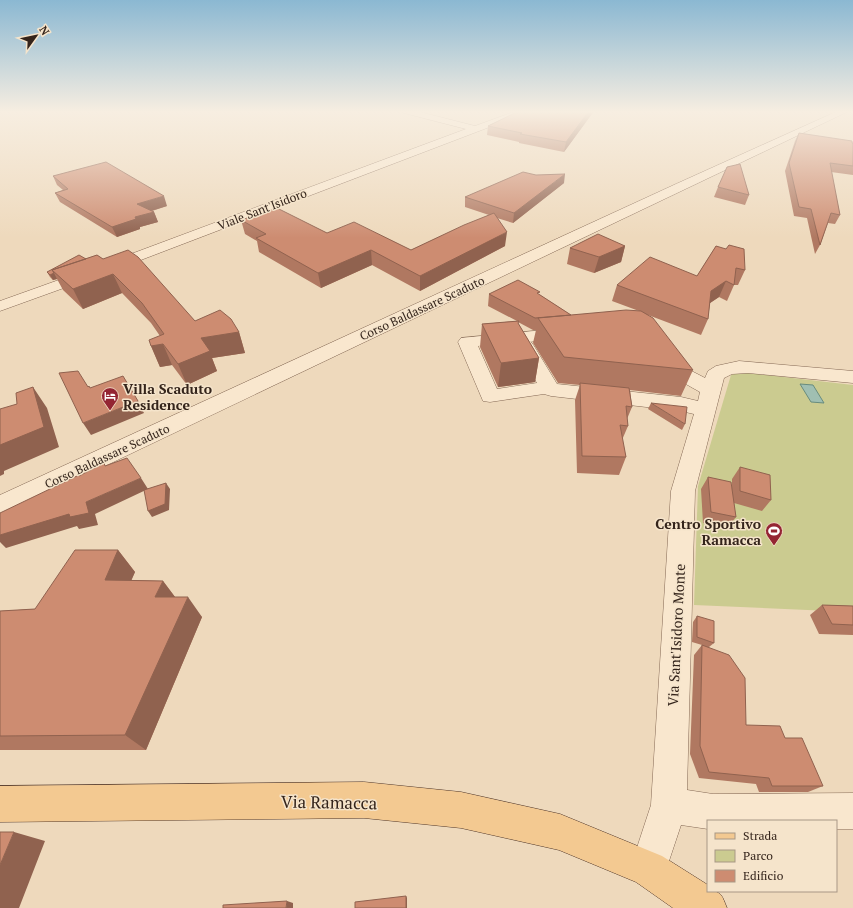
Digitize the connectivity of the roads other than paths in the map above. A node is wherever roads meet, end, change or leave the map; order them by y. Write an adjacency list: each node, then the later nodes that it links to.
1 (410, 153): 3 (street, Viale Sant'Isidoro)
2 (753, 153): 10 (street, Corso Baldassare Scaduto)
3 (0, 306)
4 (578, 332): 8 (street)
5 (657, 345): 9 (street)
6 (525, 346): 9 (street)
7 (853, 377): 9 (street, Via Sant'Isidoro Monte)
8 (533, 388)
9 (708, 400): 12 (street, Via Sant'Isidoro Monte)
10 (0, 506)
11 (0, 804): 14 (main road, Via Ramacca)
12 (669, 805): 13 (street); 14 (street, Via Sant'Isidoro Monte)
13 (853, 811)
14 (649, 869): 15 (main road, Via Ramacca)
15 (707, 908)

